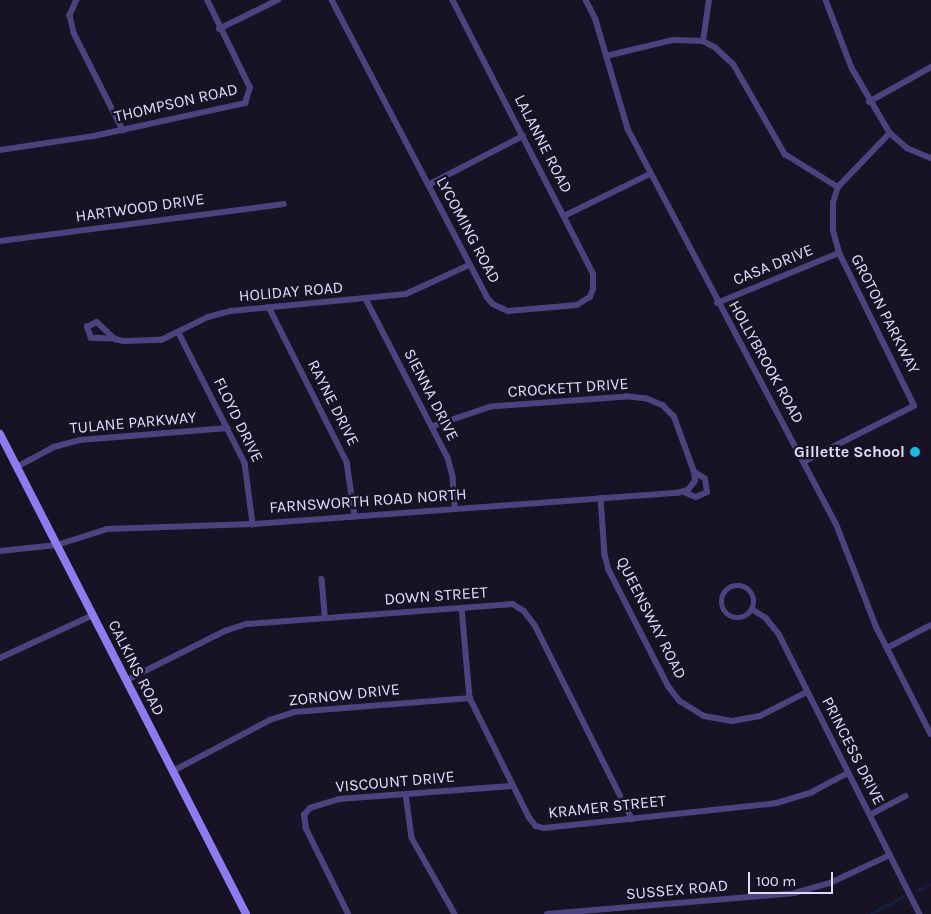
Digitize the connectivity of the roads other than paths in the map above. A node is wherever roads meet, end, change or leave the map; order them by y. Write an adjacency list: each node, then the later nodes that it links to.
1 (77, 0): 14 (street)
2 (207, 0): 9 (street, THOMPSON ROAD)
3 (278, 0): 9 (street)
4 (332, 0): 20 (street, LYCOMING ROAD)
5 (452, 0): 16 (street, LALANNE ROAD)
6 (586, 0): 11 (street, HOLLYBROOK ROAD)
7 (709, 0): 10 (street)
8 (826, 0): 13 (street)
9 (219, 29): 14 (street, THOMPSON ROAD)
10 (703, 41): 11 (street); 21 (street)
11 (606, 56): 19 (street, HOLLYBROOK ROAD)
12 (931, 67): 13 (street)
13 (869, 102): 15 (street)
14 (124, 130): 17 (street, THOMPSON ROAD)
15 (890, 133): 18 (street); 21 (street)
16 (523, 136): 20 (street); 23 (street, LALANNE ROAD)
17 (0, 150)
18 (931, 158)
19 (650, 174): 23 (street, LALANNE ROAD); 28 (street, HOLLYBROOK ROAD)
20 (428, 185): 26 (street, LYCOMING ROAD)
21 (838, 187): 25 (street, GROTON PARKWAY)
22 (284, 204): 24 (street, HARTWOOD DRIVE)
23 (564, 216): 26 (street, LYCOMING ROAD)
24 (0, 241)
25 (838, 252): 28 (street, CASA DRIVE); 35 (street, GROTON PARKWAY)
26 (469, 265): 27 (street, HOLIDAY ROAD)
27 (366, 299): 29 (street, HOLIDAY ROAD); 33 (street, SIENNA DRIVE)
28 (718, 303): 35 (street, HOLLYBROOK ROAD)
29 (269, 307): 30 (street, HOLIDAY ROAD); 41 (street, RAYNE DRIVE)
30 (179, 333): 31 (street, HOLIDAY ROAD); 32 (street, FLOYD DRIVE)
31 (115, 339): 31 (street, HOLIDAY ROAD)
32 (228, 428): 36 (street, TULANE PARKWAY); 42 (street, FLOYD DRIVE)
33 (432, 428): 37 (street, CROCKETT DRIVE); 40 (street, SIENNA DRIVE)
34 (0, 434): 36 (main road, CALKINS ROAD)
35 (805, 461): 51 (street, HOLLYBROOK ROAD)
36 (17, 467): 43 (main road, CALKINS ROAD)
37 (694, 472): 38 (street); 38 (street, CROCKETT DRIVE)
38 (684, 492): 39 (street, FARNSWORTH ROAD NORTH)
39 (601, 498): 40 (street, FARNSWORTH ROAD NORTH); 54 (street, QUEENSWAY ROAD)
40 (455, 508): 41 (street, FARNSWORTH ROAD NORTH)
41 (355, 516): 42 (street, FARNSWORTH ROAD NORTH)
42 (253, 524): 43 (street, FARNSWORTH ROAD NORTH)
43 (57, 546): 44 (street, FARNSWORTH ROAD NORTH); 48 (main road, CALKINS ROAD)
44 (0, 551)
45 (322, 579): 49 (street)
46 (462, 608): 49 (street, DOWN STREET); 55 (street, KRAMER STREET); 63 (street, DOWN STREET)
47 (752, 609): 47 (street); 54 (street, PRINCESS DRIVE)
48 (93, 615): 52 (street); 53 (main road, CALKINS ROAD)
49 (325, 617): 53 (street, DOWN STREET)
50 (931, 625): 51 (street)
51 (887, 648): 56 (street, HOLLYBROOK ROAD)
52 (0, 658)
53 (127, 680): 57 (main road, CALKINS ROAD)
54 (807, 692): 58 (street, PRINCESS DRIVE)
55 (470, 698): 57 (street, ZORNOW DRIVE); 59 (street, KRAMER STREET)
56 (931, 734)
57 (173, 771): 65 (main road, CALKINS ROAD)
58 (848, 773): 62 (street, PRINCESS DRIVE); 63 (street, KRAMER STREET)
59 (512, 786): 60 (street, VISCOUNT DRIVE); 63 (street, KRAMER STREET)
60 (406, 794): 66 (street, VISCOUNT DRIVE); 67 (street)
61 (906, 796): 62 (street)
62 (870, 815): 64 (street, PRINCESS DRIVE)
63 (632, 819)
64 (890, 855): 68 (street, SUSSEX ROAD); 69 (street, PRINCESS DRIVE)
65 (246, 914)
66 (348, 914)
67 (455, 914)
68 (547, 914)
69 (920, 914)

